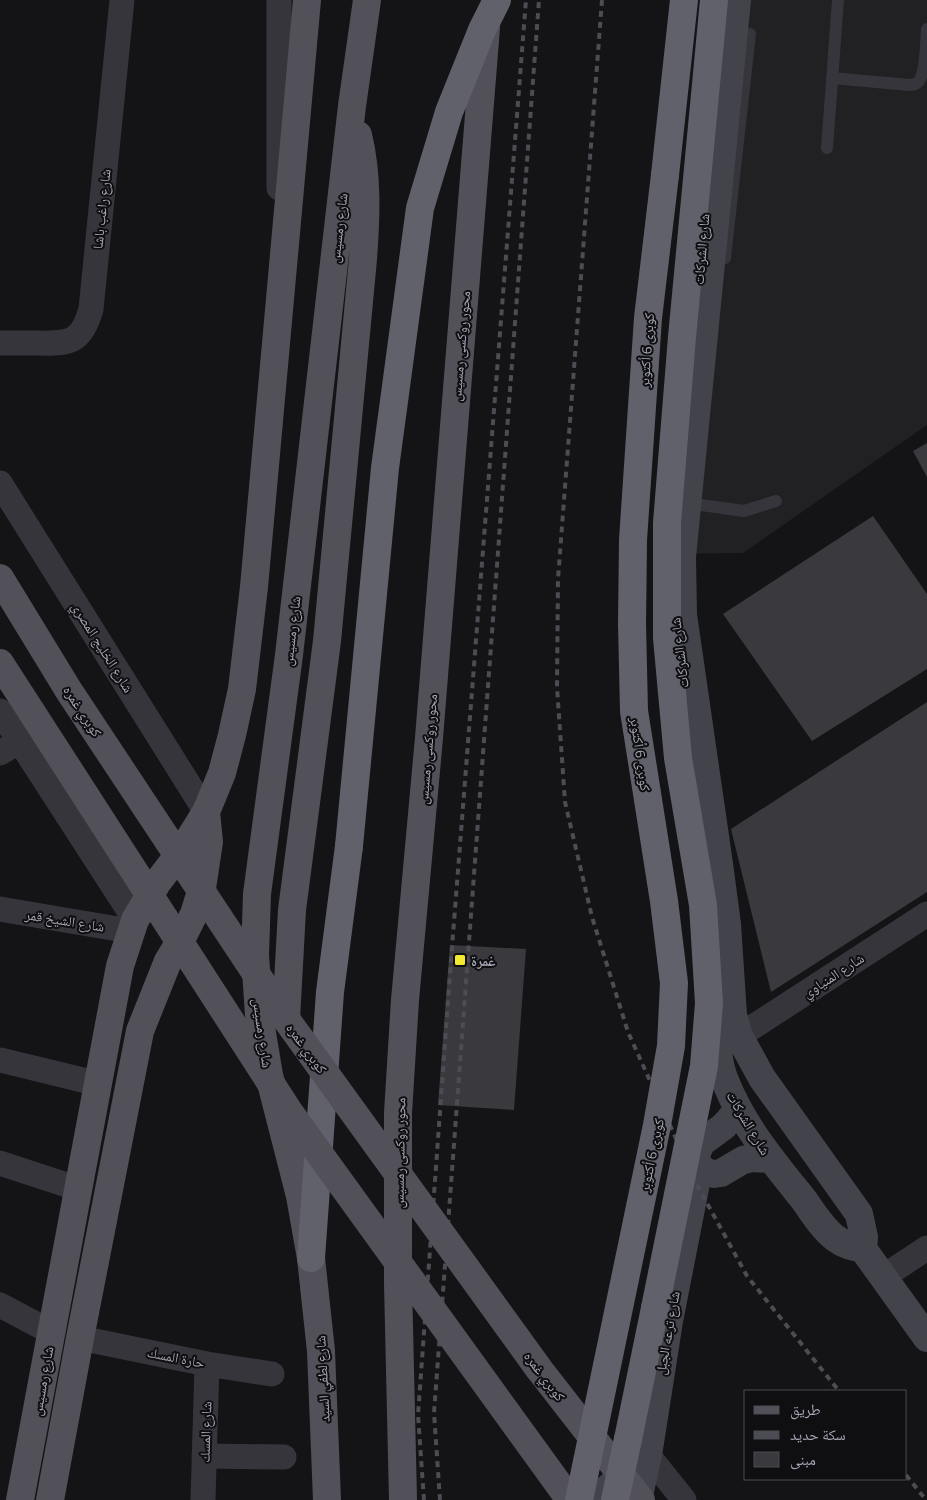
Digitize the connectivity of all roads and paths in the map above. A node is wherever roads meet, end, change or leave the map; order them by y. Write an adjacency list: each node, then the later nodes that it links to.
1 (122, 0): 20 (street, شارع راغب باشا)
2 (279, 0): 19 (street)
3 (307, 0): 19 (main road, شارع رمسيس)
4 (367, 0): 15 (main road, شارع رمسيس)
5 (488, 0): 62 (main road, محور روكسى رمسيس)
6 (497, 0): 47 (highway, bridge)
7 (684, 0): 64 (highway, كوبرى 6 أكتوبر, bridge)
8 (714, 0): 66 (highway, bridge)
9 (724, 0): 32 (main road, شارع الشركات)
10 (737, 0): 16 (main road, شارع الشركات)
11 (838, 0): 14 (lane)
12 (927, 29): 14 (lane)
13 (750, 34): 16 (lane)
14 (832, 78): 17 (lane)
15 (352, 106): 34 (main road); 47 (main road, شارع رمسيس)
16 (732, 125): 18 (lane); 24 (main road, شارع الشركات)
17 (827, 148)
18 (724, 272)
19 (279, 303): 29 (main road, شارع رمسيس)
20 (0, 343)
21 (715, 349): 24 (lane)
22 (0, 483): 29 (street, شارع الخليج المصري)
23 (776, 501): 24 (lane)
24 (693, 504): 32 (main road, شارع الشركات)
25 (0, 578): 34 (main road, كوبري غمره, bridge)
26 (0, 664): 63 (main road, bridge)
27 (0, 711): 28 (street)
28 (10, 747): 33 (street)
29 (206, 812): 33 (main road, شارع رمسيس); 36 (main road, شارع رمسيس)
30 (0, 909): 33 (street, شارع الشيخ قمر)
31 (927, 914): 37 (street, شارع المنياوي)
32 (720, 923): 37 (main road, شارع الشركات); 40 (main road, شارع الشركات)
33 (133, 925): 35 (main road, شارع رمسيس)
34 (286, 1019): 67 (main road, كوبري غمره, bridge)
35 (110, 1024): 36 (main road); 39 (main road, شارع رمسيس)
36 (140, 1031): 51 (main road, شارع رمسيس)
37 (739, 1036): 46 (main road, شارع الشركات)
38 (0, 1060): 39 (street)
39 (99, 1084): 44 (main road, شارع رمسيس)
40 (738, 1110): 41 (main road, شارع الشركات); 43 (main road, شارع ترعه الجبل)
41 (771, 1159): 43 (main road); 46 (main road, شارع الشركات)
42 (0, 1163): 44 (street)
43 (701, 1168): 55 (main road, شارع ترعه الجبل)
44 (78, 1189): 50 (main road, شارع رمسيس)
45 (927, 1248): 48 (street)
46 (863, 1249): 48 (main road)
47 (311, 1258): 61 (main road, شارع لطفي السيد)
48 (883, 1277): 52 (main road)
49 (0, 1305): 50 (street)
50 (51, 1332): 58 (main road, شارع رمسيس)
51 (80, 1338): 53 (street, حارة المسك); 59 (main road, شارع رمسيس)
52 (927, 1338)
53 (207, 1364): 54 (street, حارة المسك); 56 (street, شارع المسك)
54 (272, 1374)
55 (648, 1455): 65 (main road); 67 (main road, شارع ترعه الجبل); 68 (street)
56 (204, 1456): 57 (street); 60 (street, شارع المسك)
57 (284, 1457)
58 (20, 1500)
59 (50, 1500)
60 (203, 1500)
61 (327, 1500)
62 (403, 1500)
63 (570, 1500)
64 (579, 1500)
65 (593, 1500)
66 (615, 1500)
67 (640, 1500)
68 (684, 1500)

